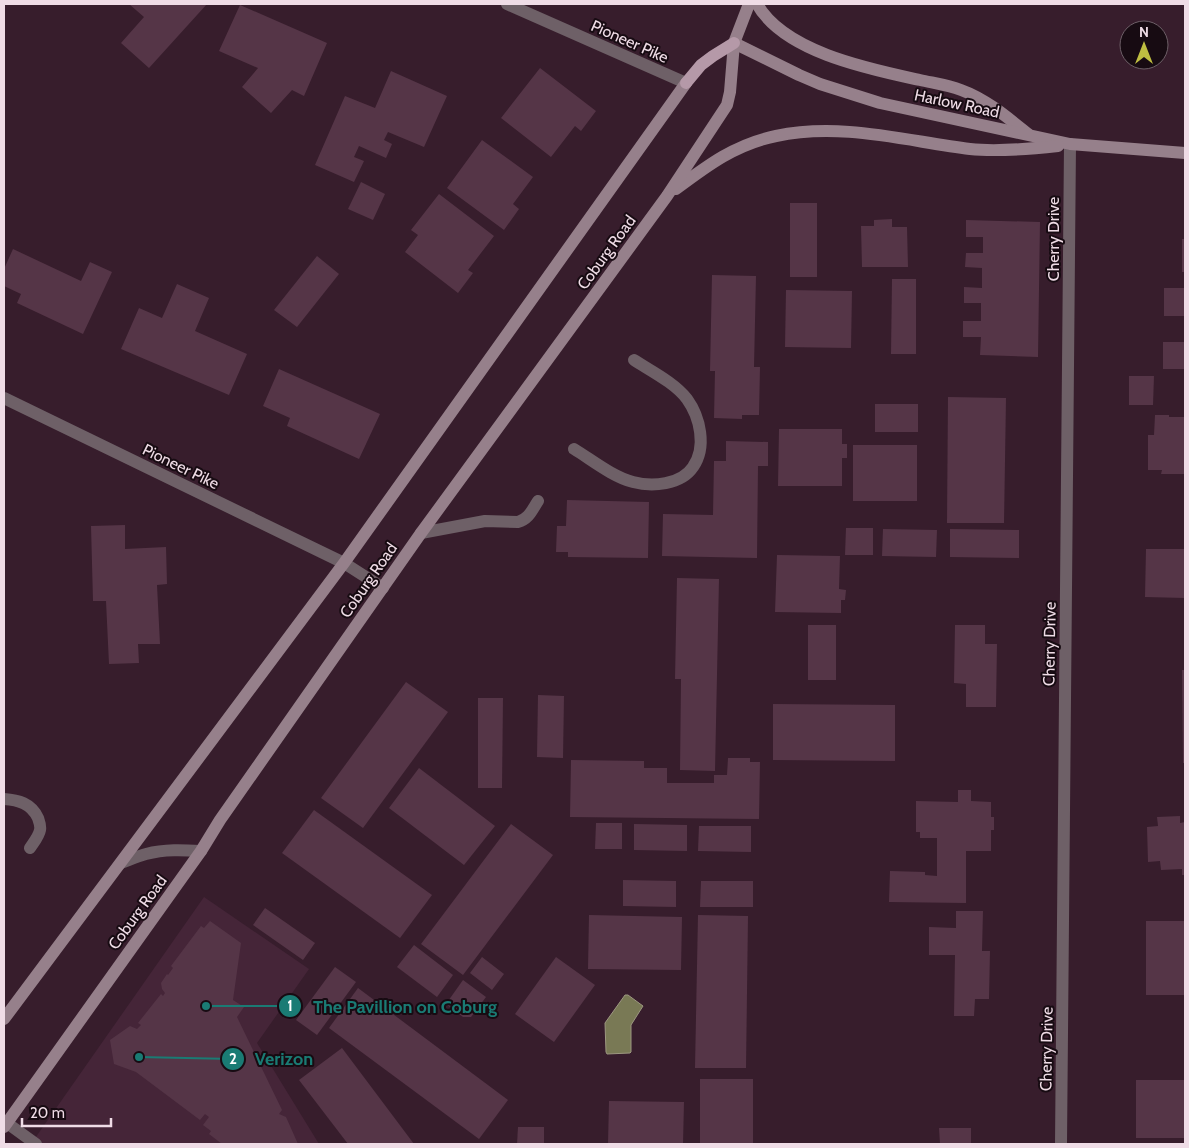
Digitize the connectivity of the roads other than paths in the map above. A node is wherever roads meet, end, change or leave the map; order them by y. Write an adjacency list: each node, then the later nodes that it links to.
1 (506, 4): 5 (street, Pioneer Pike)
2 (748, 4): 4 (main road, Coburg Road)
3 (757, 4): 6 (main road)
4 (734, 43): 5 (main road, Coburg Road); 6 (main road, Harlow Road); 9 (main road, Coburg Road)
5 (686, 83): 15 (main road, Coburg Road)
6 (1030, 136): 7 (main road, Harlow Road)
7 (1070, 144): 8 (main road, Harlow Road); 9 (main road); 24 (street, Cherry Drive)
8 (1185, 153)
9 (667, 196): 14 (main road, Coburg Road)
10 (634, 360): 12 (street)
11 (4, 398): 15 (street, Pioneer Pike)
12 (574, 449)
13 (538, 501): 14 (street)
14 (421, 533): 16 (main road, Coburg Road)
15 (344, 563): 16 (street, Pioneer Pike); 20 (main road, Coburg Road)
16 (383, 588): 19 (main road, Coburg Road)
17 (4, 799): 18 (street)
18 (30, 848)
19 (201, 851): 20 (street); 22 (main road, Coburg Road)
20 (120, 863): 21 (main road, Coburg Road)
21 (4, 1019)
22 (5, 1124): 23 (street)
23 (36, 1144)
24 (1061, 1144)

